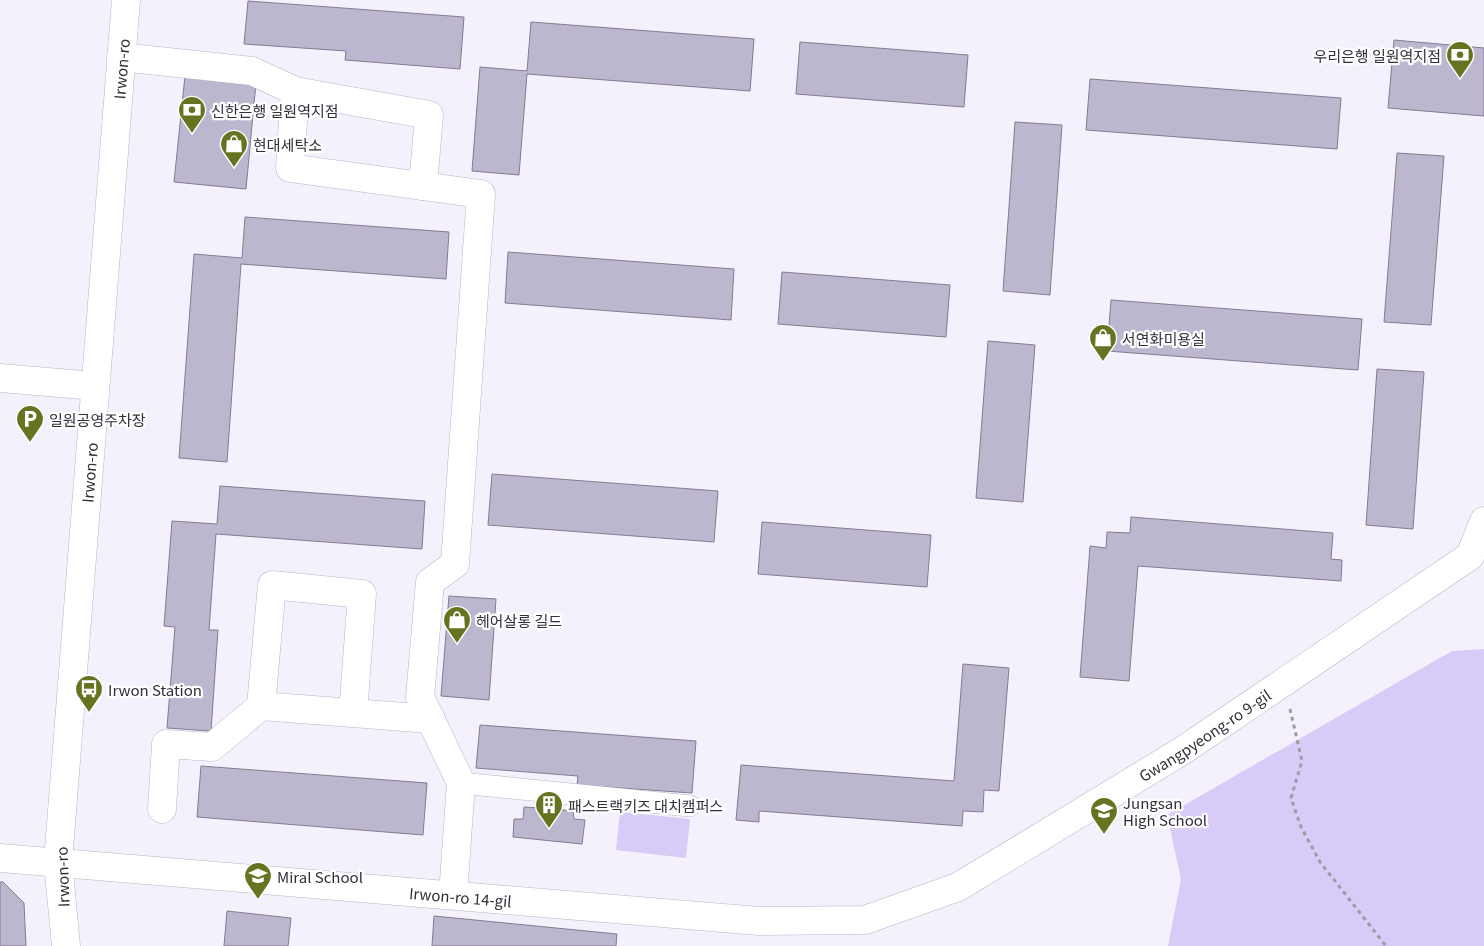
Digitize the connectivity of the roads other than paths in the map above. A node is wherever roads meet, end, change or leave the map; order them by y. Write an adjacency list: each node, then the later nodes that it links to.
1 (126, 0): 2 (street, Irwon-ro)
2 (121, 57): 3 (street); 6 (street, Irwon-ro)
3 (295, 91): 4 (street); 4 (street)
4 (423, 186): 10 (street)
5 (0, 378): 6 (street)
6 (95, 386): 15 (street, Irwon-ro)
7 (1484, 521): 17 (street, Gwangpyeong-ro 9-gil)
8 (261, 706): 9 (street); 9 (street); 13 (street)
9 (353, 713): 10 (street)
10 (431, 719): 11 (street)
11 (461, 783): 12 (street); 16 (street)
12 (690, 806)
13 (162, 809)
14 (0, 858): 15 (street, Irwon-ro 14-gil)
15 (58, 862): 16 (street, Irwon-ro 14-gil); 18 (street, Irwon-ro)
16 (453, 895): 17 (street, Irwon-ro 14-gil)
17 (865, 920)
18 (66, 946)

